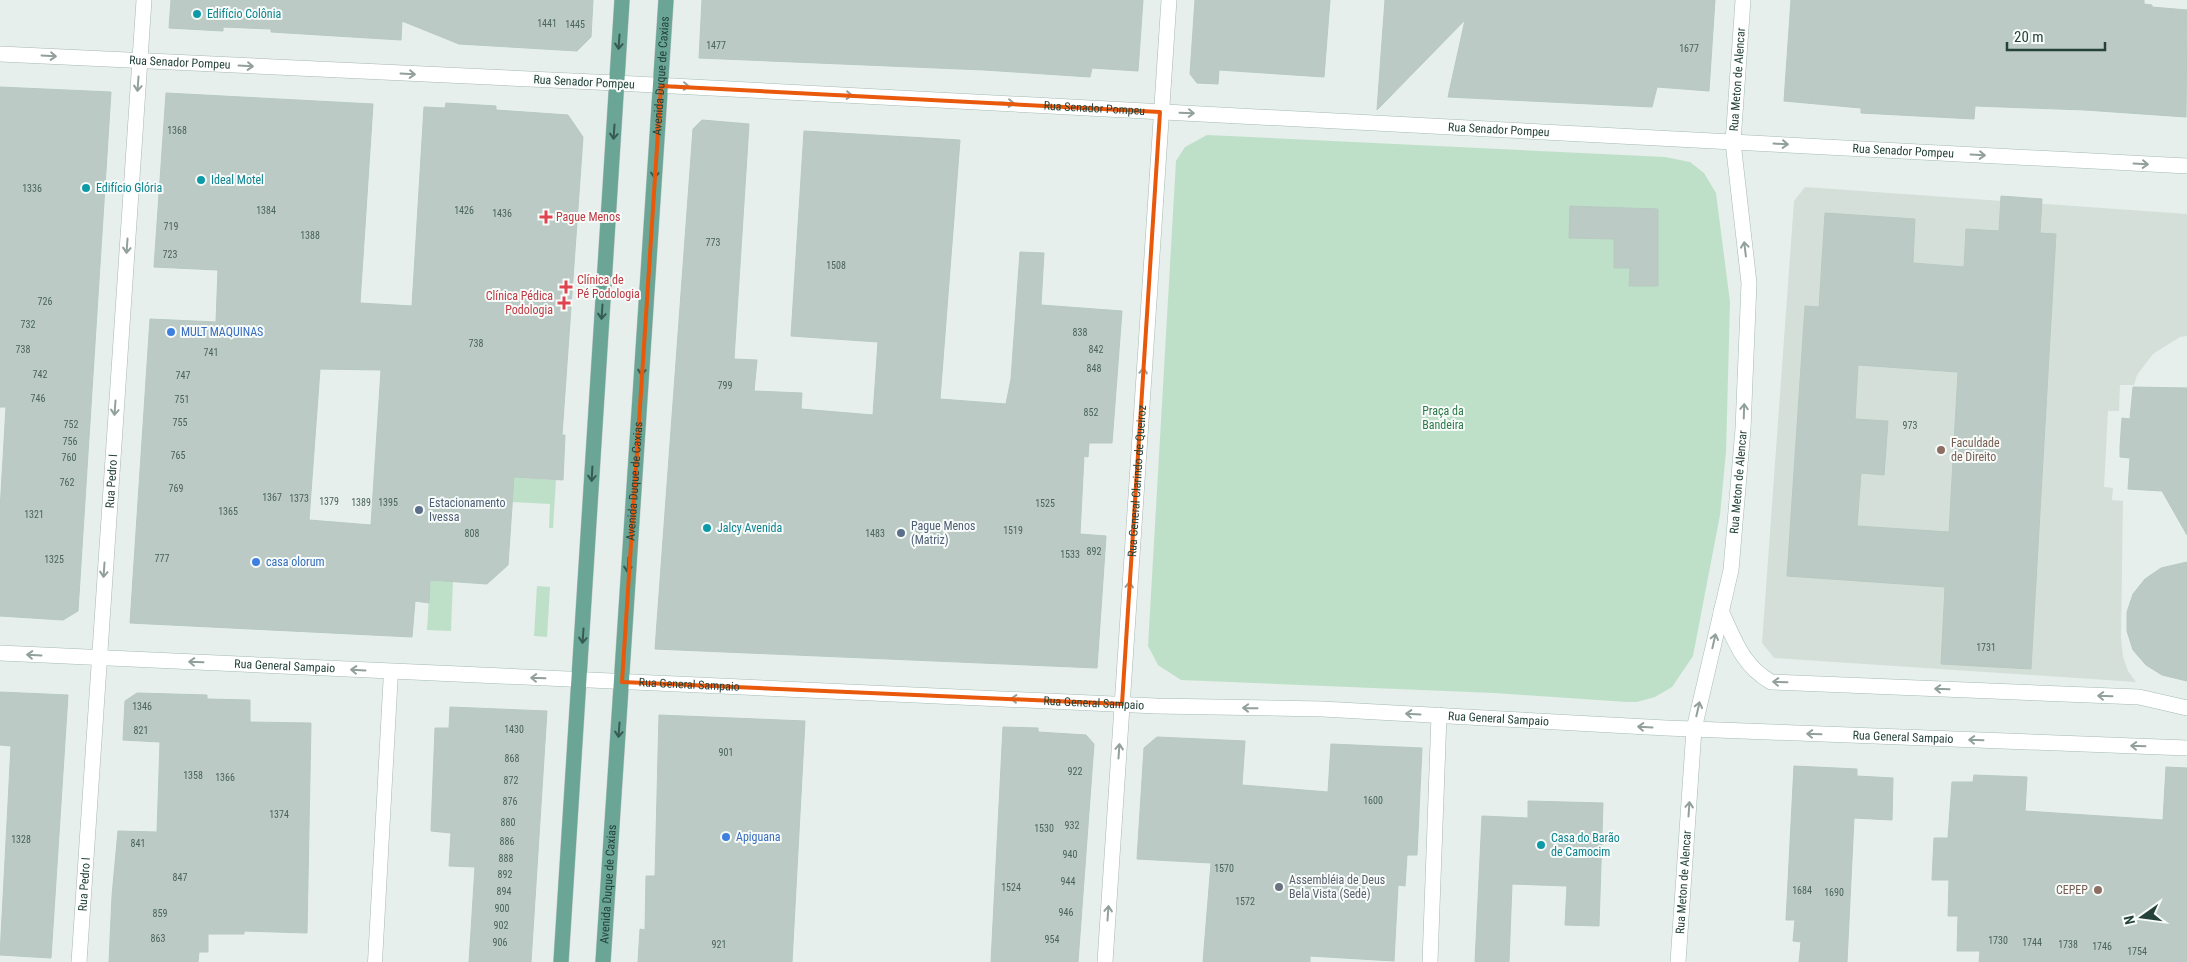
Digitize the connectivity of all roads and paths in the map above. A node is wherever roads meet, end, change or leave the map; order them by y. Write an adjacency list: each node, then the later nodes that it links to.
1 (144, 0): 7 (street, Rua Pedro I)
2 (622, 0): 8 (main road, one-way to 8)
3 (666, 0): 9 (main road, Avenida Duque de Caxias)
4 (1169, 0): 10 (street, Rua General Clarindo de Queiroz)
5 (1743, 0): 11 (street, Rua Meton de Alencar)
6 (0, 54): 7 (street, Rua Senador Pompeu, one-way to 7)
7 (139, 61): 8 (street, Rua Senador Pompeu, one-way to 8); 15 (street, Rua Pedro I, one-way to 15)
8 (616, 84): 9 (street, Rua Senador Pompeu); 17 (main road, one-way to 17)
9 (661, 86): 10 (street, Rua Senador Pompeu, one-way to 10); 18 (main road, Avenida Duque de Caxias, one-way to 18)
10 (1160, 112): 11 (street, Rua Senador Pompeu, one-way to 11); 19 (street, Rua General Clarindo de Queiroz, one-way to 10)
11 (1732, 142): 12 (street, Rua Senador Pompeu, one-way to 12); 13 (street, Rua Meton de Alencar, one-way to 11)
12 (2187, 166)
13 (1721, 611): 20 (street, one-way to 13); 22 (street, Rua Meton de Alencar, one-way to 13)
14 (0, 653): 15 (street, Rua General Sampaio, one-way to 14)
15 (98, 659): 16 (street, Rua General Sampaio, one-way to 15); 24 (street, Rua Pedro I)
16 (391, 672): 17 (street, Rua General Sampaio, one-way to 16); 25 (lane)
17 (580, 680): 18 (street, Rua General Sampaio); 26 (main road)
18 (622, 682): 19 (street, Rua General Sampaio, one-way to 18); 27 (main road, Avenida Duque de Caxias, one-way to 27)
19 (1122, 704): 21 (street, Rua General Sampaio, one-way to 19); 28 (street, Rua General Clarindo de Queiroz, one-way to 19)
20 (2187, 708)
21 (1439, 715): 22 (street, Rua General Sampaio, one-way to 21); 29 (street)
22 (1694, 729): 23 (street, Rua General Sampaio, one-way to 22); 30 (street, Rua Meton de Alencar, one-way to 22)
23 (2187, 748)
24 (79, 962)
25 (375, 962)
26 (561, 962)
27 (603, 962)
28 (1105, 962)
29 (1430, 962)
30 (1678, 962)

